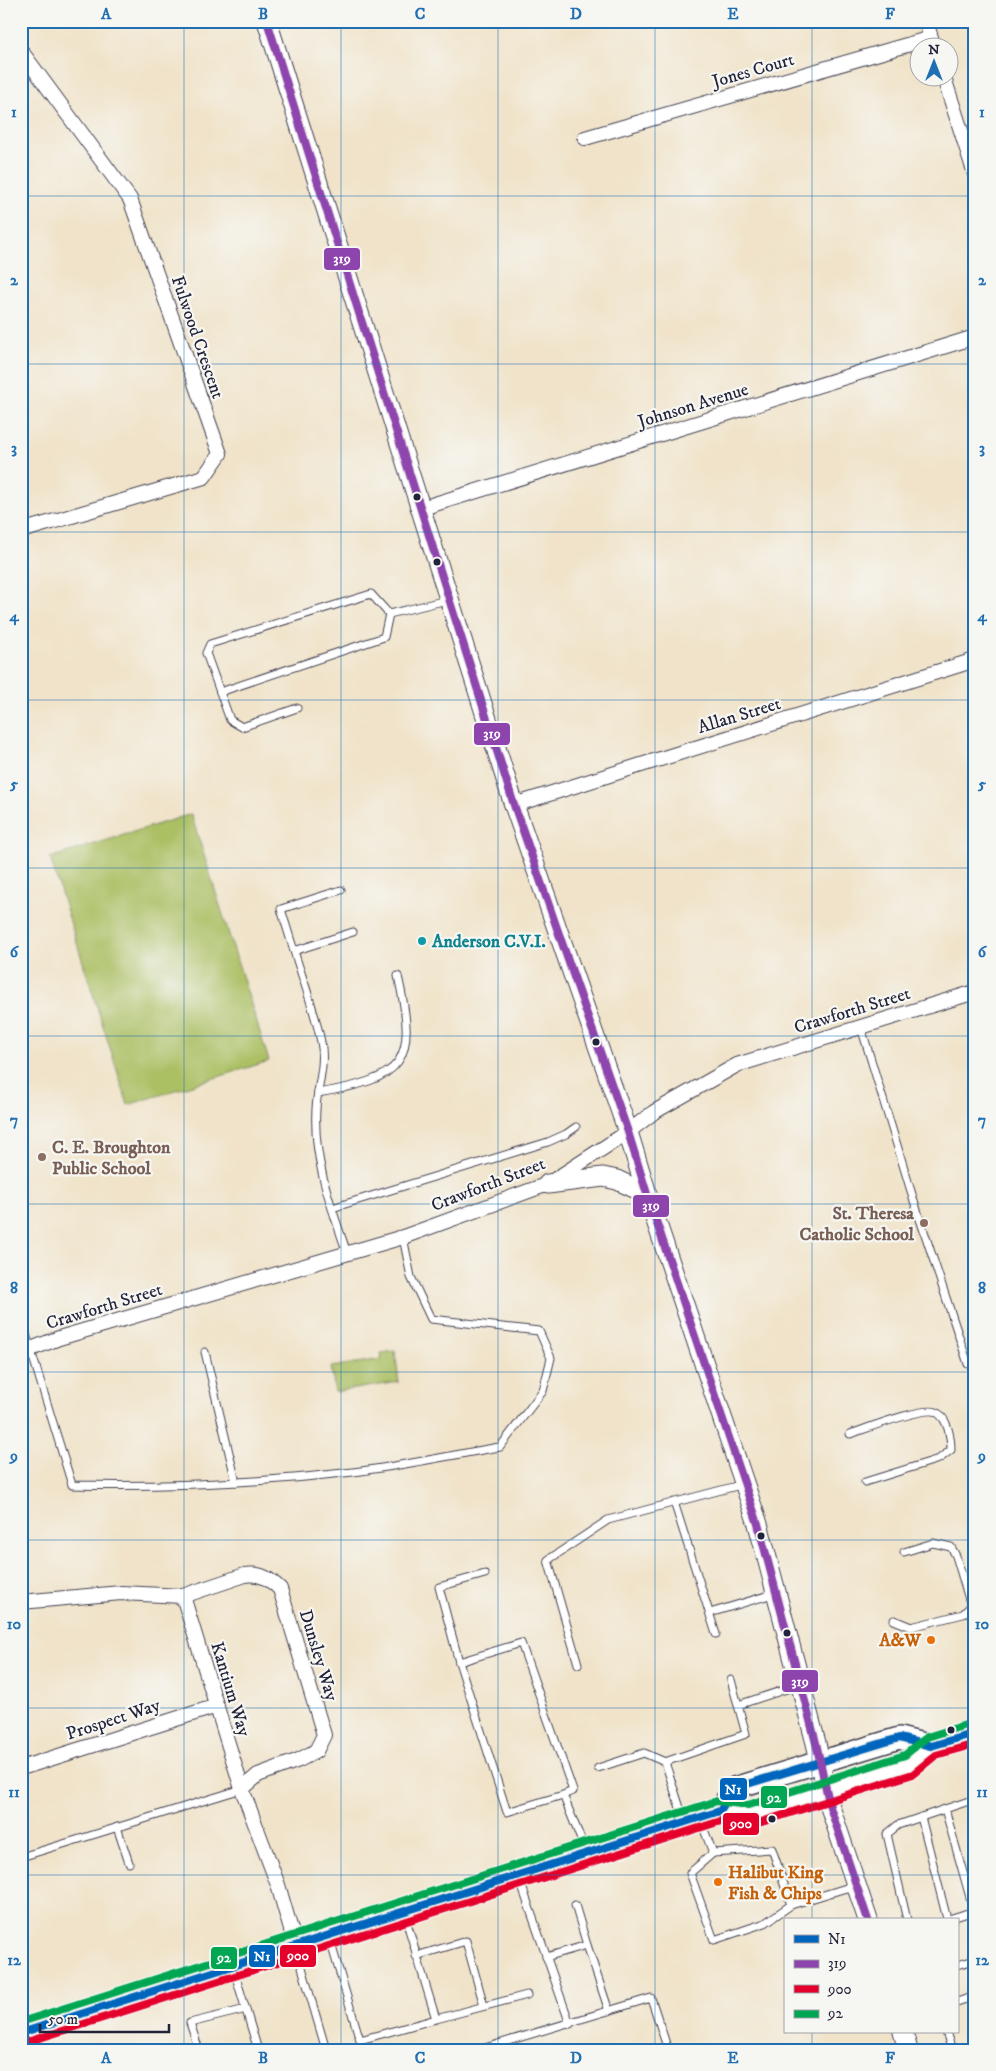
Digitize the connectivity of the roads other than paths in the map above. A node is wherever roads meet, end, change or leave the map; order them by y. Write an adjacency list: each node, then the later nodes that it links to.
1 (267, 21): 10 (main road)
2 (926, 21): 3 (street)
3 (931, 38)
4 (908, 50): 7 (street, Jones Court)
5 (21, 51): 11 (street, Fulwood Crescent)
6 (947, 88): 8 (street)
7 (584, 138)
8 (975, 174)
9 (975, 337): 10 (street, Johnson Avenue)
10 (422, 508): 12 (main road)
11 (21, 530)
12 (450, 600): 13 (lane); 17 (main road)
13 (389, 614): 15 (lane); 15 (lane)
14 (975, 660): 17 (street, Allan Street)
15 (220, 692): 16 (lane)
16 (297, 708)
17 (514, 805): 26 (main road)
18 (341, 890): 20 (lane)
19 (353, 932): 20 (lane)
20 (294, 951): 24 (lane)
21 (398, 976): 24 (lane)
22 (975, 992): 23 (street, Crawforth Street)
23 (861, 1027): 26 (street, Crawforth Street); 35 (lane)
24 (318, 1093): 29 (lane)
25 (576, 1127): 29 (lane)
26 (628, 1132): 27 (street, Crawforth Street); 28 (main road)
27 (548, 1184): 28 (main road); 30 (street, Crawforth Street)
28 (647, 1194): 39 (main road)
29 (332, 1208): 31 (lane)
30 (403, 1237): 31 (street, Crawforth Street); 37 (lane)
31 (347, 1253): 33 (street, Crawforth Street)
32 (21, 1318): 33 (lane)
33 (26, 1350): 37 (lane)
34 (205, 1352): 37 (lane)
35 (968, 1364)
36 (850, 1434): 38 (lane)
37 (236, 1482)
38 (865, 1482)
39 (744, 1484): 40 (lane); 43 (main road)
40 (674, 1502): 46 (lane); 50 (lane)
41 (904, 1552): 47 (lane)
42 (485, 1574): 49 (lane)
43 (776, 1593): 46 (lane); 52 (main road)
44 (183, 1596): 45 (street); 54 (street, Kantium Way); 61 (street, Dunsley Way)
45 (21, 1602)
46 (710, 1613): 48 (lane)
47 (894, 1620)
48 (716, 1634)
49 (459, 1662): 63 (lane); 63 (lane)
50 (578, 1664)
51 (731, 1680): 53 (lane)
52 (801, 1684): 53 (lane); 57 (main road)
53 (738, 1705): 58 (lane)
54 (217, 1706): 59 (street, Prospect Way); 61 (street, Kantium Way)
55 (975, 1732): 56 (main road)
56 (931, 1746): 57 (main road); 62 (main road)
57 (820, 1761): 62 (main road); 66 (main road)
58 (665, 1762): 60 (lane); 68 (lane)
59 (21, 1768)
60 (598, 1768)
61 (242, 1789): 69 (lane); 86 (street, Kantium Way)
62 (826, 1790): 66 (main road); 75 (main road)
63 (563, 1795): 71 (lane)
64 (975, 1799): 65 (lane)
65 (945, 1809): 67 (lane); 79 (lane)
66 (720, 1811): 68 (main road)
67 (921, 1817): 81 (lane); 82 (lane)
68 (692, 1820): 70 (lane); 71 (main road)
69 (117, 1827): 72 (lane); 73 (lane)
70 (713, 1853): 76 (lane); 76 (lane)
71 (587, 1855): 74 (main road)
72 (21, 1857)
73 (129, 1863)
74 (519, 1876): 78 (main road); 88 (lane)
75 (856, 1885): 76 (lane); 80 (main road)
76 (791, 1905)
77 (575, 1906): 85 (lane)
78 (404, 1913): 84 (main road); 87 (lane)
79 (974, 1913): 83 (lane)
80 (867, 1918)
81 (907, 1918)
82 (946, 1918)
83 (955, 1918)
84 (329, 1936): 86 (main road); 98 (lane)
85 (587, 1945): 88 (lane); 97 (lane)
86 (296, 1947): 91 (main road); 105 (lane)
87 (416, 1956): 95 (lane); 98 (lane)
88 (546, 1957): 99 (lane)
89 (975, 1960): 90 (lane)
90 (958, 1965)
91 (233, 1967): 96 (lane); 100 (main road)
92 (526, 1995): 95 (lane)
93 (975, 1996): 94 (lane)
94 (958, 2002)
95 (484, 2006): 98 (lane)
96 (246, 2009): 103 (lane); 104 (lane)
97 (609, 2012): 99 (lane); 107 (lane)
98 (436, 2020)
99 (570, 2024): 106 (lane)
100 (21, 2033)
101 (904, 2034): 108 (main road)
102 (947, 2034): 109 (lane)
103 (199, 2050)
104 (258, 2050)
105 (326, 2050)
106 (478, 2050)
107 (668, 2050)
108 (908, 2050)
109 (952, 2050)

